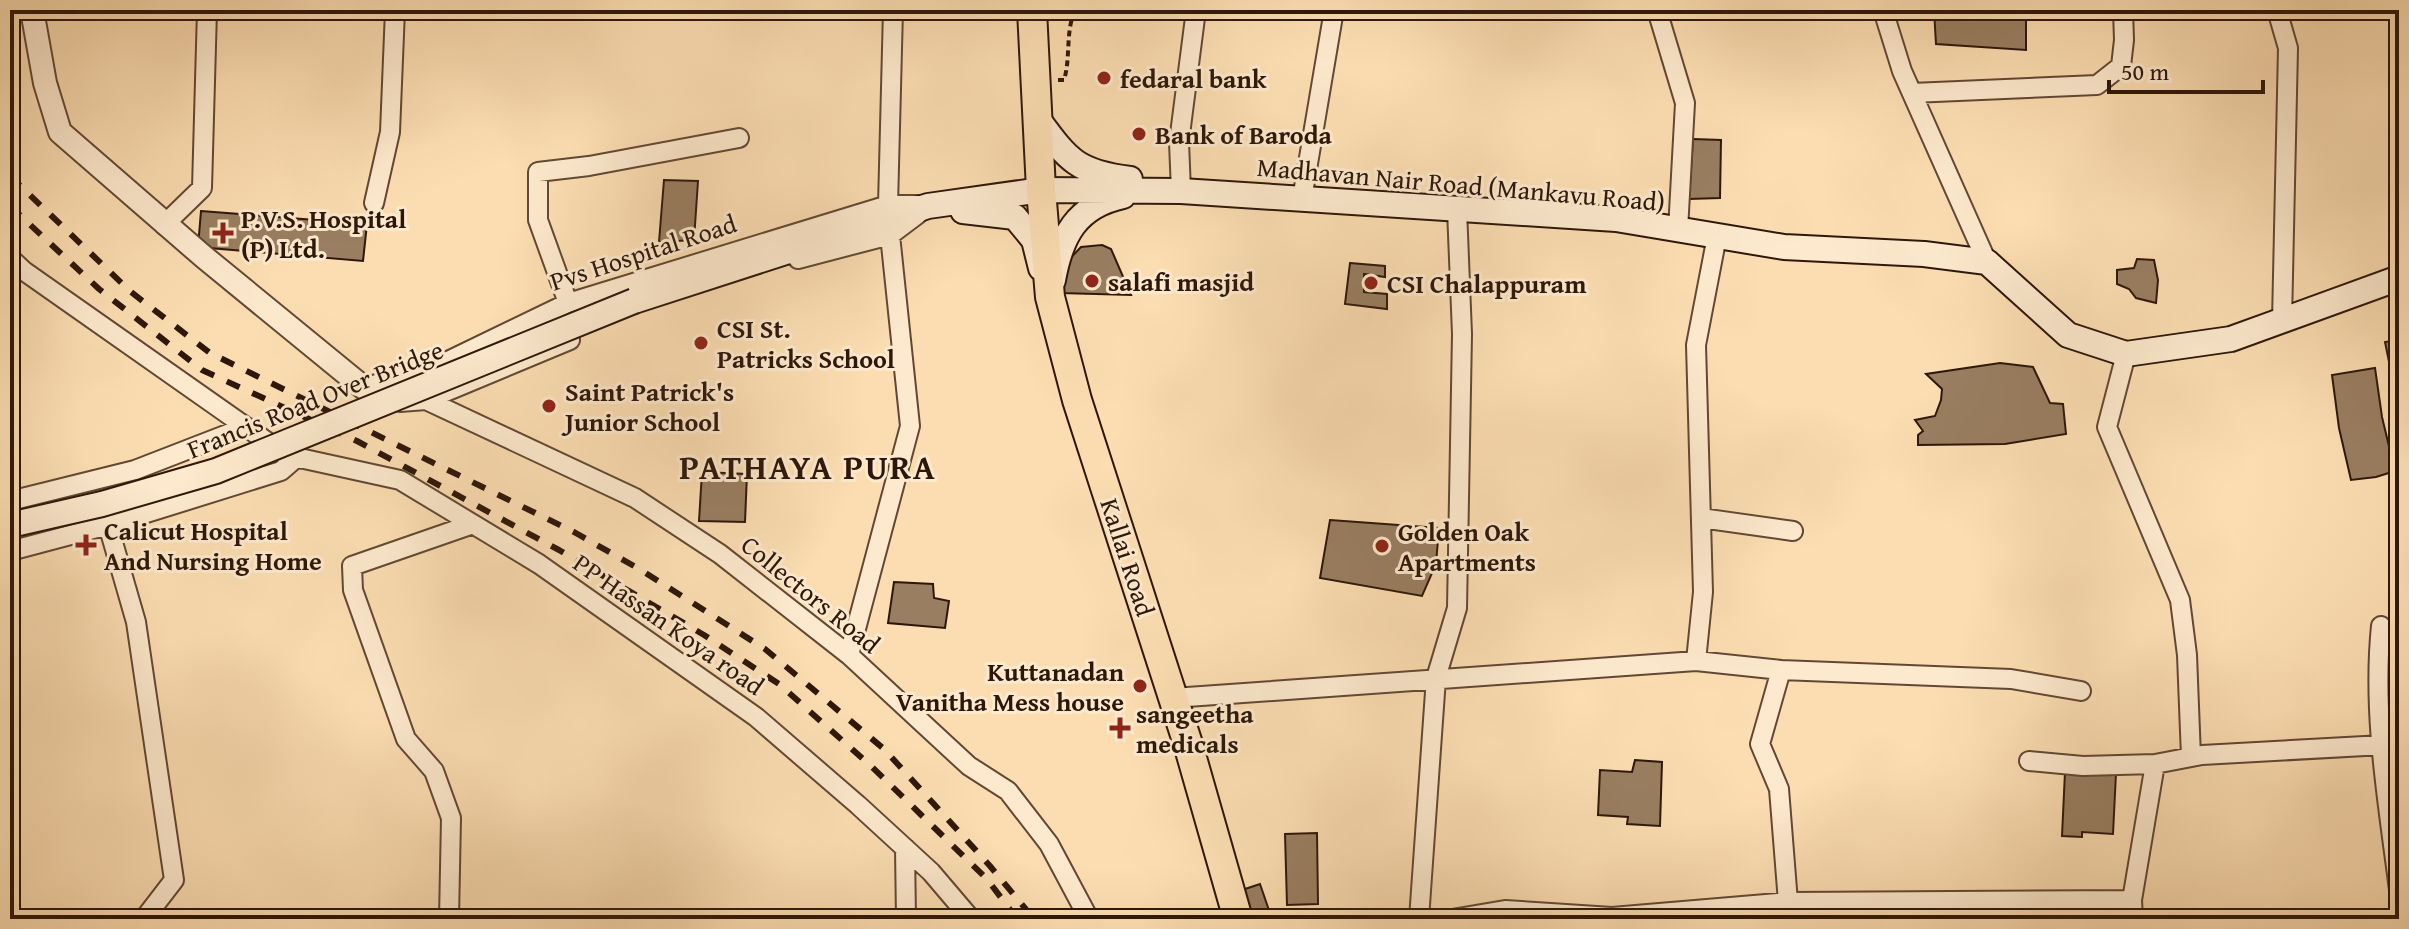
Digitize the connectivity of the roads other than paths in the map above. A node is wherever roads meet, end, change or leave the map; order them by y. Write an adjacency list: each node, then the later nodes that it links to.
1 (32, 10): 23 (street, Pvs Hospital Road)
2 (207, 10): 23 (street)
3 (395, 10): 19 (street)
4 (893, 10): 20 (street)
5 (1032, 10): 13 (main road, Kallai Road)
6 (1196, 10): 16 (street)
7 (1334, 10): 18 (street)
8 (1657, 10): 24 (street)
9 (1883, 10): 12 (street)
10 (2123, 10): 12 (street)
11 (2277, 10): 33 (street)
12 (1912, 93): 28 (street)
13 (1037, 118): 15 (main road, Kallai Road); 16 (main road)
14 (739, 138): 32 (street)
15 (1041, 190): 17 (main road, Madhavan Nair Road (Mankavu Road)); 21 (main road, Madhavan Nair Road (Mankavu Road)); 30 (main road, Kallai Road)
16 (1181, 191): 17 (main road, Madhavan Nair Road (Mankavu Road)); 18 (main road, Madhavan Nair Road (Mankavu Road))
17 (1145, 192): 30 (main road)
18 (1302, 199): 22 (main road, Madhavan Nair Road (Mankavu Road))
19 (374, 203)
20 (888, 205): 21 (street, Pvs Hospital Road); 32 (street, Pvs Hospital Road)
21 (938, 206): 25 (street, Pvs Hospital Road); 30 (main road); 31 (main road, Madhavan Nair Road (Mankavu Road))
22 (1457, 209): 24 (main road, Madhavan Nair Road (Mankavu Road)); 50 (street)
23 (164, 224): 35 (street, Pvs Hospital Road)
24 (1678, 230): 26 (main road, Madhavan Nair Road (Mankavu Road))
25 (890, 235): 36 (street, Pvs Hospital Road); 47 (street)
26 (1717, 236): 28 (main road, Madhavan Nair Road (Mankavu Road)); 40 (street)
27 (10, 258): 37 (street)
28 (1987, 262): 34 (main road)
29 (2399, 278): 33 (main road)
30 (1050, 297): 52 (main road, Kallai Road)
31 (634, 301): 42 (main road, Francis Road Over Bridge, bridge)
32 (568, 303): 35 (street, Pvs Hospital Road)
33 (2282, 321): 34 (main road)
34 (2126, 354): 54 (street)
35 (364, 388): 36 (street, Pvs Hospital Road)
36 (426, 400): 47 (street, Collectors Road)
37 (246, 427): 38 (street); 39 (street)
38 (291, 456): 41 (street, PP Hassan Koya road); 43 (street)
39 (10, 501)
40 (1701, 518): 44 (street); 48 (street)
41 (473, 524): 57 (street, PP Hassan Koya road); 63 (street)
42 (10, 525)
43 (108, 525): 45 (street); 62 (street)
44 (1793, 531)
45 (10, 551)
46 (2381, 626): 53 (street)
47 (849, 655): 66 (street, Collectors Road)
48 (1696, 661): 49 (street); 50 (street)
49 (1781, 670): 51 (street); 59 (street)
50 (1436, 678): 52 (street); 68 (street)
51 (2081, 691)
52 (1173, 698): 67 (main road, Kallai Road)
53 (2383, 745): 54 (street); 58 (street)
54 (2191, 757): 56 (street)
55 (2029, 761): 56 (street)
56 (2155, 764): 60 (street)
57 (905, 848): 64 (street); 65 (street, PP Hassan Koya road)
58 (2399, 890)
59 (1788, 902): 60 (street); 61 (street)
60 (2133, 910)
61 (1612, 918): 69 (street)
62 (144, 919)
63 (449, 919)
64 (906, 919)
65 (971, 919)
66 (1089, 919)
67 (1238, 919)
68 (1419, 919)
69 (1452, 919)

